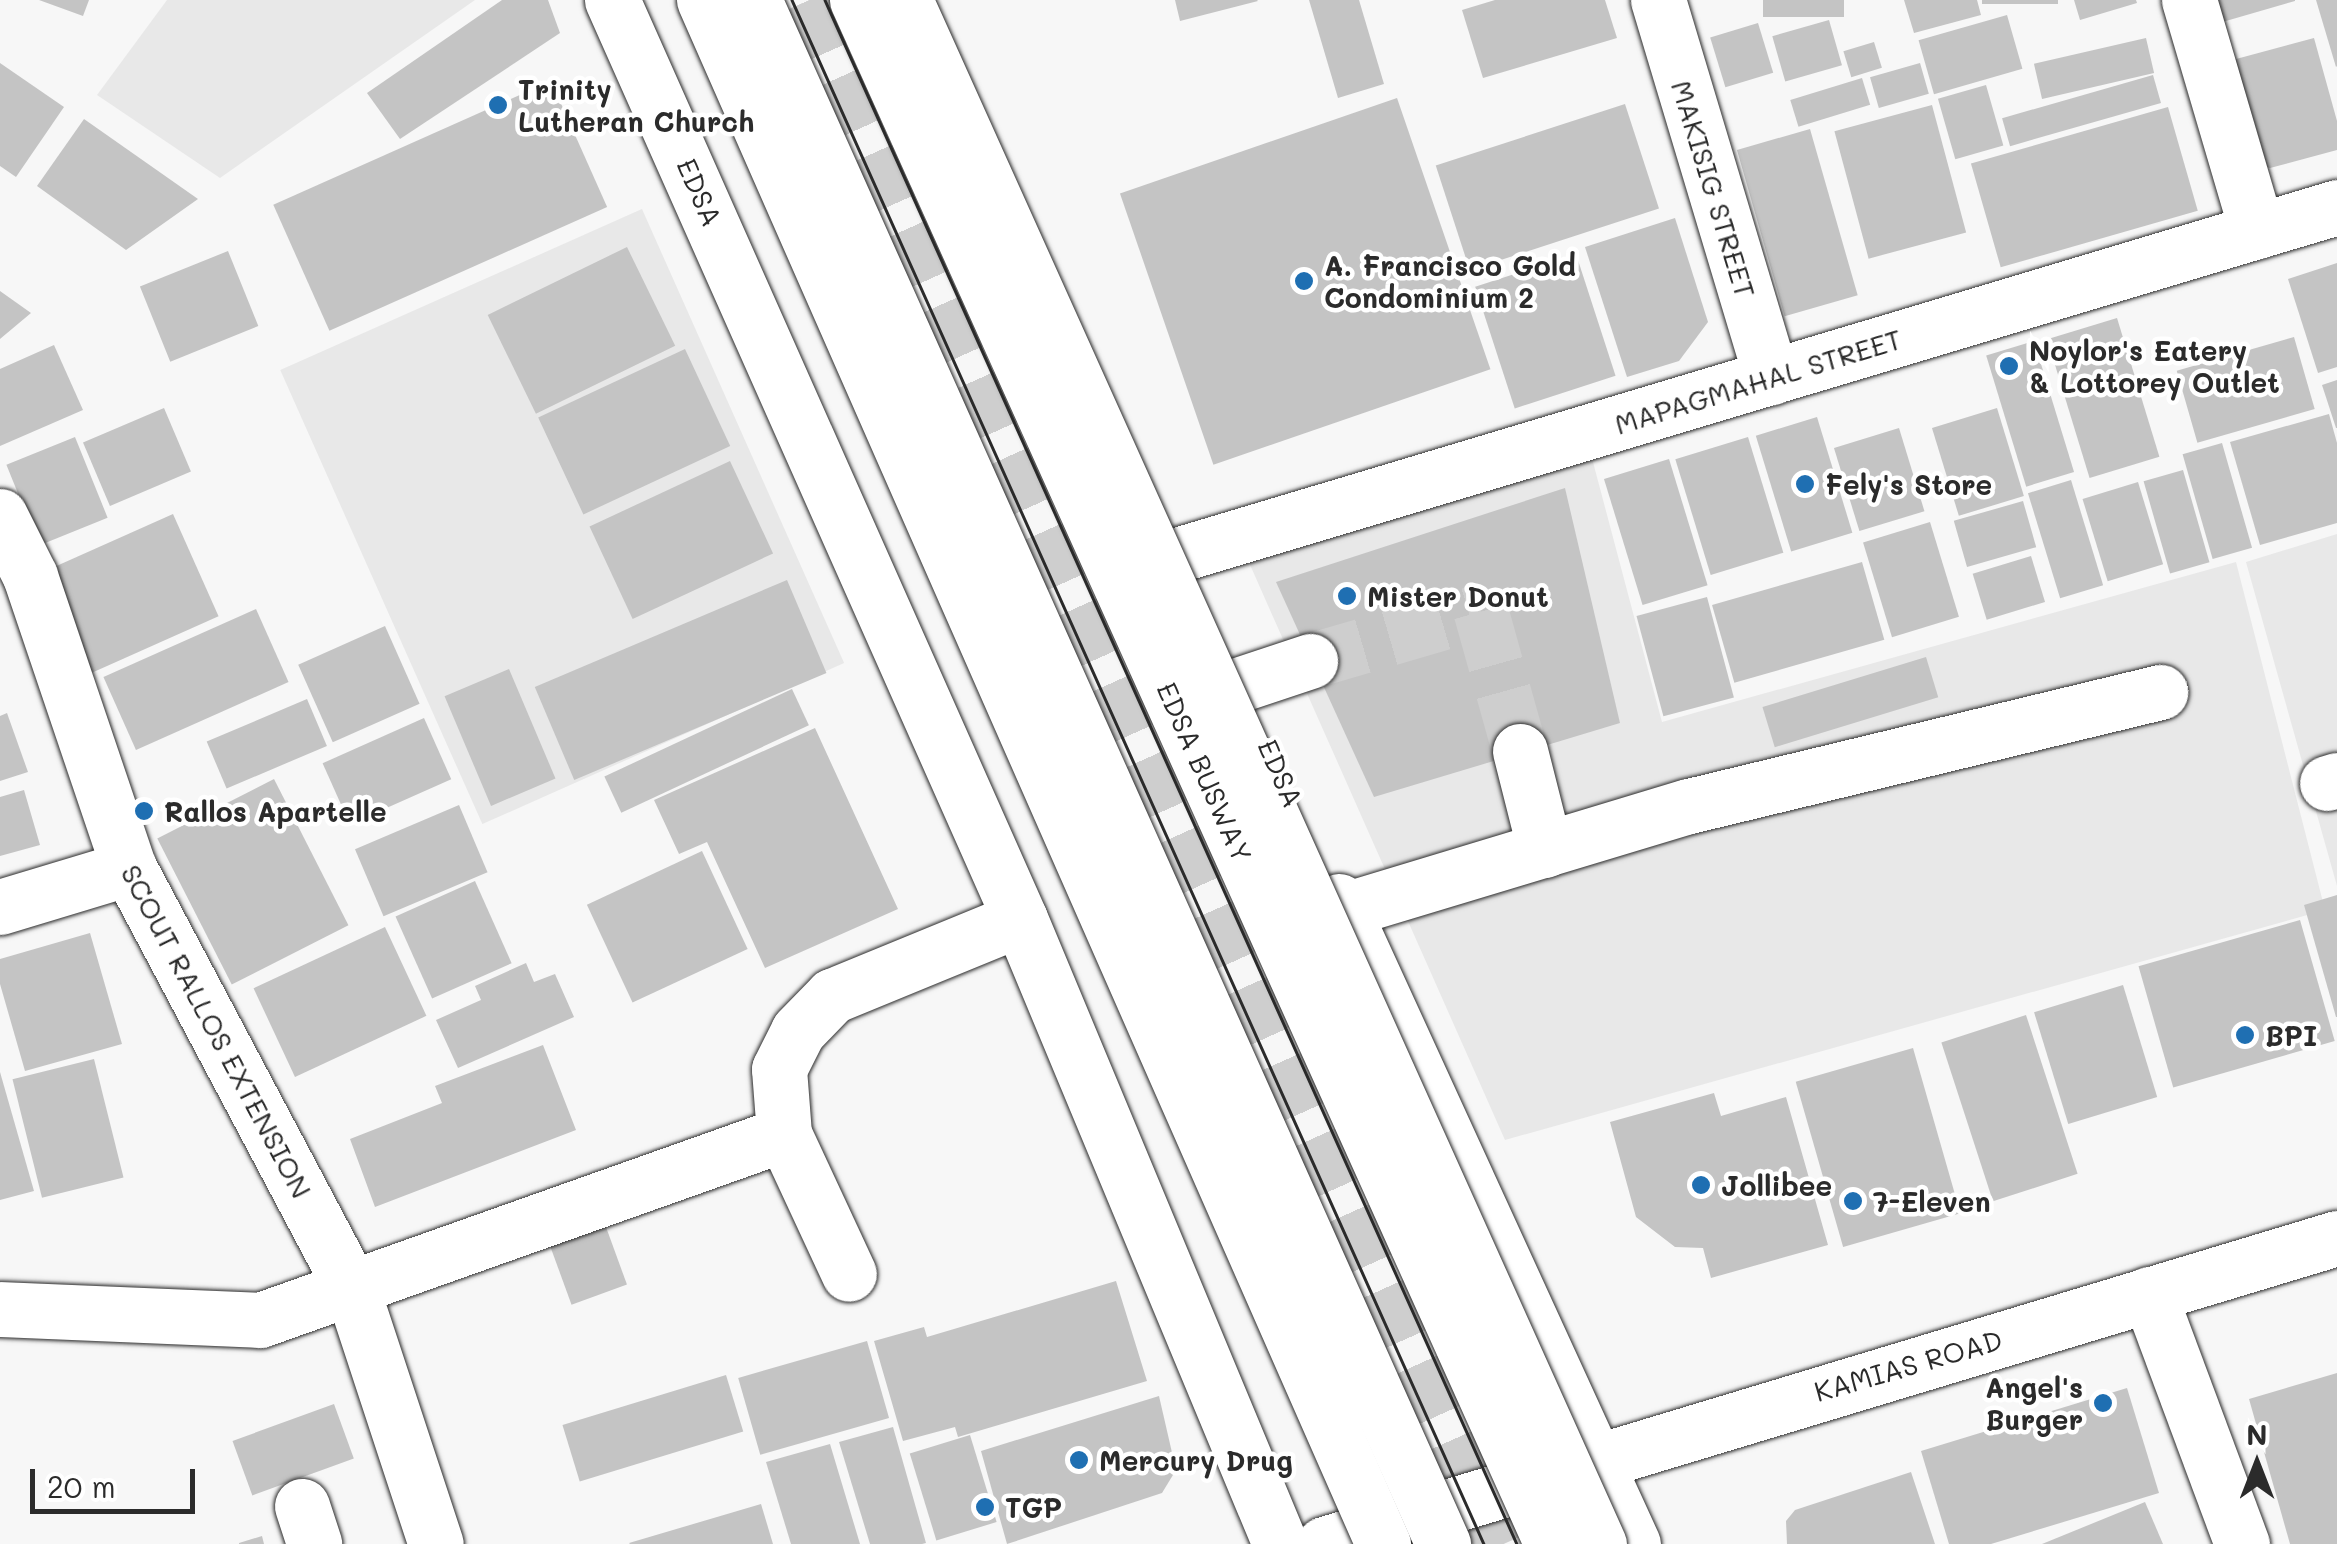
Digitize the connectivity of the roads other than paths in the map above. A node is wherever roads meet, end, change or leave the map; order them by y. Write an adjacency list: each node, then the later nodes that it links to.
1 (612, 0): 22 (main road, EDSA)
2 (704, 0): 33 (main road, bridge)
3 (754, 0): 34 (main road, bridge)
4 (858, 0): 35 (main road, EDSA BUSWAY, bridge)
5 (905, 0): 36 (main road, EDSA, bridge)
6 (933, 0): 13 (main road, EDSA)
7 (1658, 0): 11 (main road, MAKISIG STREET)
8 (2190, 0): 10 (main road)
9 (2337, 208): 10 (main road, MAPAGMAHAL STREET)
10 (2258, 231): 11 (main road, MAPAGMAHAL STREET)
11 (1771, 378): 13 (main road, MAPAGMAHAL STREET)
12 (0, 516): 19 (main road, SCOUT RALLOS EXTENSION)
13 (1180, 554): 15 (main road, EDSA)
14 (1310, 661): 15 (main road)
15 (1241, 684): 21 (main road, EDSA)
16 (2160, 692): 18 (main road)
17 (1520, 751): 18 (main road)
18 (1545, 850): 21 (main road)
19 (129, 868): 20 (main road); 26 (main road, SCOUT RALLOS EXTENSION)
20 (0, 906)
21 (1344, 910): 29 (main road, EDSA)
22 (1020, 918): 23 (main road); 31 (main road, EDSA)
23 (784, 1134): 25 (main road); 26 (main road)
24 (2337, 1238): 27 (main road, KAMIAS ROAD)
25 (849, 1274)
26 (352, 1289): 28 (main road); 30 (main road, SCOUT RALLOS EXTENSION)
27 (2149, 1294): 29 (main road, KAMIAS ROAD); 38 (main road)
28 (0, 1310)
29 (1594, 1458): 32 (main road, KAMIAS ROAD); 37 (main road, EDSA)
30 (436, 1544)
31 (1280, 1544)
32 (1324, 1544)
33 (1383, 1544)
34 (1443, 1544)
35 (1552, 1544)
36 (1599, 1544)
37 (1633, 1544)
38 (2242, 1544)

